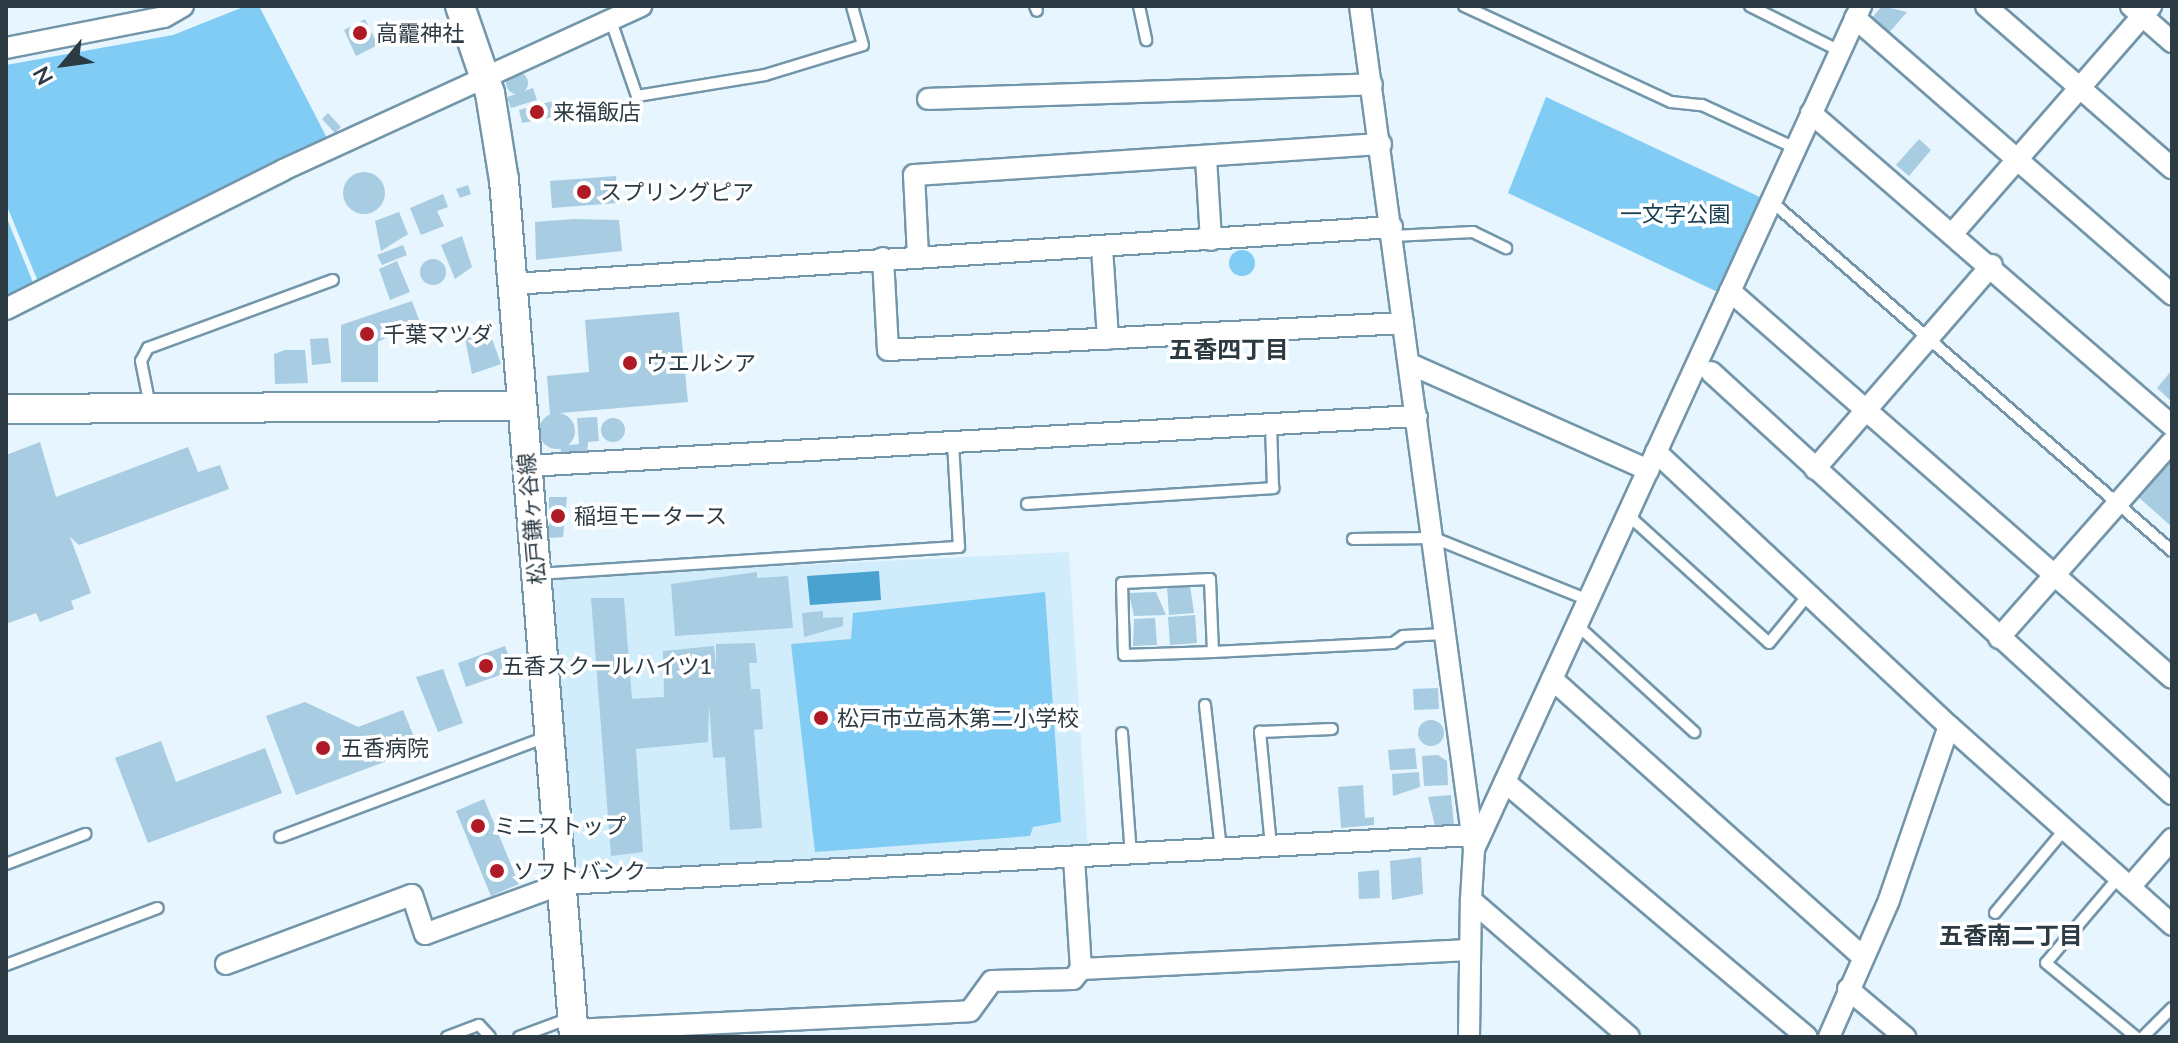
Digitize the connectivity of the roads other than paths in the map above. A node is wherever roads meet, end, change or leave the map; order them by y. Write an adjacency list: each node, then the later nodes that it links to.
1 (183, 6): 15 (street)
2 (460, 6): 17 (main road, 松戸鎌ヶ谷線)
3 (641, 6): 12 (street)
4 (852, 6): 12 (lane)
5 (1139, 6): 13 (lane)
6 (1360, 6): 18 (street)
7 (1464, 6): 23 (lane)
8 (1750, 6): 16 (lane)
9 (1986, 6): 19 (street)
10 (2141, 9): 14 (street); 19 (street)
11 (1856, 10): 16 (street); 25 (street)
12 (611, 21): 17 (street)
13 (1146, 40)
14 (2172, 42)
15 (6, 48)
16 (1840, 51): 21 (street)
17 (485, 77): 37 (main road, 松戸鎌ヶ谷線); 40 (street)
18 (1372, 84): 20 (street); 22 (street)
19 (2081, 87): 25 (street); 26 (street)
20 (928, 99)
21 (1811, 113): 23 (street); 29 (street)
22 (1381, 144): 24 (street); 28 (street)
23 (1795, 148): 27 (street)
24 (1206, 158): 30 (street); 33 (street)
25 (2017, 161): 29 (street); 39 (street)
26 (2172, 168)
27 (1771, 201): 38 (street); 42 (lane)
28 (1393, 232): 30 (street); 32 (lane); 41 (street)
29 (1954, 232): 35 (street)
30 (1211, 240): 31 (street)
31 (1102, 248): 33 (street); 43 (street)
32 (1506, 248)
33 (918, 256): 34 (street)
34 (883, 258): 37 (street); 43 (street)
35 (1992, 265): 42 (street); 52 (street)
36 (333, 280): 49 (lane)
37 (513, 284): 46 (main road, 松戸鎌ヶ谷線)
38 (1730, 291): 47 (street); 55 (street)
39 (2172, 295)
40 (6, 309)
41 (1403, 323): 43 (street); 44 (street)
42 (1928, 337): 47 (street); 59 (lane)
43 (1108, 339)
44 (1410, 364): 50 (street); 55 (street)
45 (1711, 372): 57 (street)
46 (521, 406): 49 (main road); 56 (main road, 松戸鎌ヶ谷線)
47 (1865, 408): 57 (street); 65 (street)
48 (6, 409): 49 (main road)
49 (151, 412)
50 (1417, 416): 51 (street); 61 (street)
51 (1271, 424): 53 (street); 58 (lane)
52 (2172, 426)
53 (953, 442): 56 (street); 64 (lane)
54 (2172, 442): 59 (street)
55 (1652, 461): 60 (street); 66 (street)
56 (527, 466): 64 (main road, 松戸鎌ヶ谷線)
57 (1815, 469): 70 (street)
58 (1027, 504)
59 (2118, 504): 63 (lane); 65 (street)
60 (1627, 515): 66 (lane); 67 (street)
61 (1434, 538): 62 (lane); 67 (lane); 69 (street)
62 (1353, 539)
63 (2172, 551)
64 (536, 574): 79 (main road, 松戸鎌ヶ谷線)
65 (2053, 574): 70 (street); 72 (street)
66 (1809, 594): 75 (street)
67 (1588, 600): 68 (street)
68 (1577, 625): 73 (street); 77 (lane)
69 (1447, 634): 71 (lane); 86 (street)
70 (1999, 638): 81 (street)
71 (1213, 652): 71 (lane)
72 (2172, 678)
73 (1552, 679): 80 (street); 99 (street)
74 (1205, 705): 88 (lane)
75 (1949, 726): 82 (street); 99 (street)
76 (1332, 729): 87 (lane)
77 (1694, 732)
78 (1122, 733): 89 (lane)
79 (550, 736): 84 (lane); 93 (main road, 松戸鎌ヶ谷線)
80 (1505, 782): 86 (street); 111 (street)
81 (2172, 794)
82 (2065, 829): 92 (street); 96 (lane)
83 (85, 834): 91 (lane)
84 (280, 837)
85 (2172, 839): 92 (street)
86 (1473, 842): 87 (street); 94 (street)
87 (1272, 848): 88 (street)
88 (1221, 850): 89 (street)
89 (1131, 855): 90 (street)
90 (1074, 858): 93 (street); 102 (street)
91 (6, 864)
92 (2124, 882): 97 (street); 114 (lane)
93 (562, 884): 100 (street); 105 (main road, 松戸鎌ヶ谷線)
94 (1471, 900): 98 (street); 110 (street)
95 (158, 908): 101 (lane)
96 (1995, 913)
97 (2172, 925)
98 (1470, 950): 102 (street); 106 (street)
99 (1863, 957): 103 (street)
100 (226, 964)
101 (6, 965)
102 (1081, 969): 105 (street)
103 (1848, 989): 112 (street); 113 (street)
104 (2172, 1008): 115 (lane)
105 (573, 1028): 109 (lane)
106 (1475, 1033)
107 (447, 1037): 108 (lane)
108 (490, 1037)
109 (519, 1037)
110 (1629, 1037)
111 (1807, 1037)
112 (1829, 1037)
113 (1905, 1037)
114 (2136, 1037)
115 (2143, 1037)

